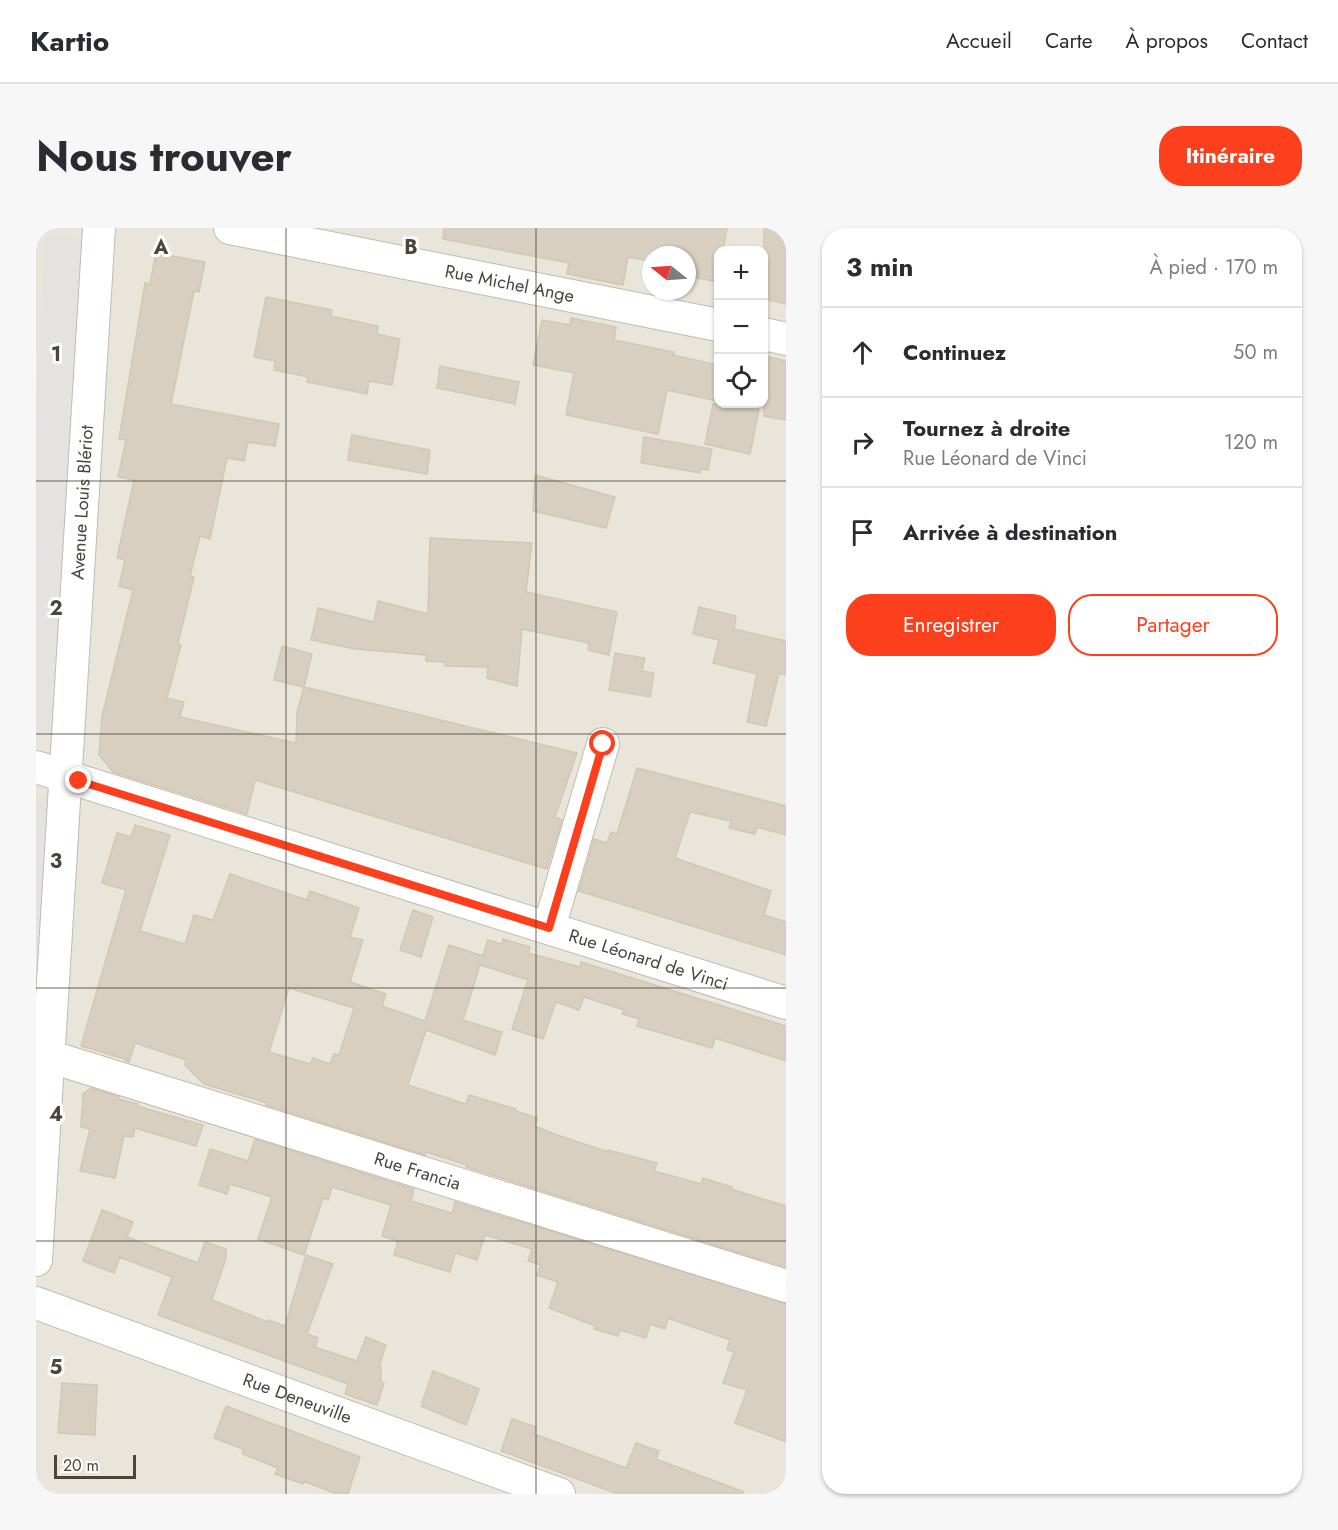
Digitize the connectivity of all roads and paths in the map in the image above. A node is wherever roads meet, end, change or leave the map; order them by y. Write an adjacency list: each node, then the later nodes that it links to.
1 (99, 228): 8 (street, Avenue Louis Blériot)
2 (230, 228): 3 (street, Rue Michel Ange)
3 (714, 324)
4 (768, 335): 5 (street)
5 (786, 339)
6 (603, 744): 9 (street)
7 (36, 767): 8 (street)
8 (65, 777): 9 (street, Rue Léonard de Vinci); 11 (street, Avenue Louis Blériot)
9 (549, 928): 10 (street, Rue Léonard de Vinci)
10 (786, 1003)
11 (48, 1056): 12 (street, Avenue Louis Blériot); 13 (street, Rue Francia)
12 (36, 1260)
13 (786, 1286)
14 (36, 1303): 15 (street, Rue Deneuville)
15 (559, 1494)

